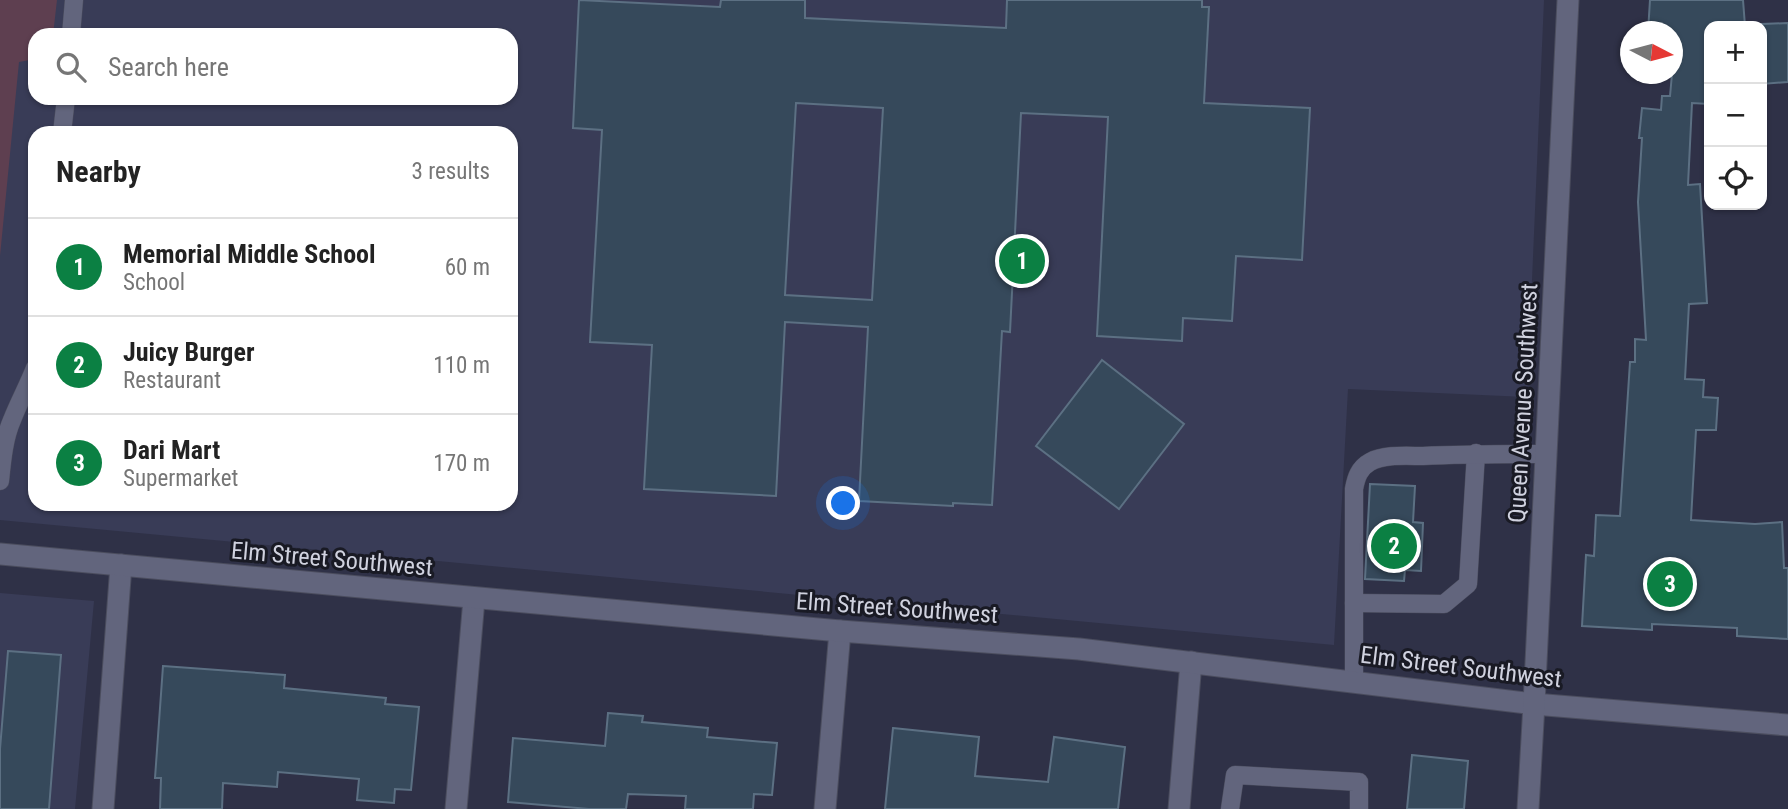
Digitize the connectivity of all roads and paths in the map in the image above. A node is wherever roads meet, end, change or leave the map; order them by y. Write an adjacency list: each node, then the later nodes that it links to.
1 (74, 0): 3 (lane)
2 (1568, 0): 8 (street, Queen Avenue Southwest)
3 (72, 28)
4 (65, 105): 5 (lane)
5 (63, 126)
6 (28, 387): 9 (lane)
7 (1476, 453): 8 (lane); 13 (lane); 13 (lane)
8 (1547, 454): 17 (street, Queen Avenue Southwest)
9 (0, 481)
10 (0, 554): 11 (street, Elm Street Southwest)
11 (121, 565): 12 (street, Elm Street Southwest); 19 (street)
12 (474, 598): 14 (street, Elm Street Southwest); 20 (street)
13 (1354, 603): 16 (lane)
14 (840, 631): 15 (street, Elm Street Southwest); 21 (street)
15 (1191, 662): 16 (street, Elm Street Southwest); 22 (street)
16 (1354, 682): 17 (street, Elm Street Southwest)
17 (1534, 704): 18 (street, Elm Street Southwest); 25 (street, Queen Avenue Southwest)
18 (1788, 724)
19 (103, 809)
20 (456, 809)
21 (825, 809)
22 (1179, 809)
23 (1230, 809): 24 (lane)
24 (1359, 809)
25 (1528, 809)

